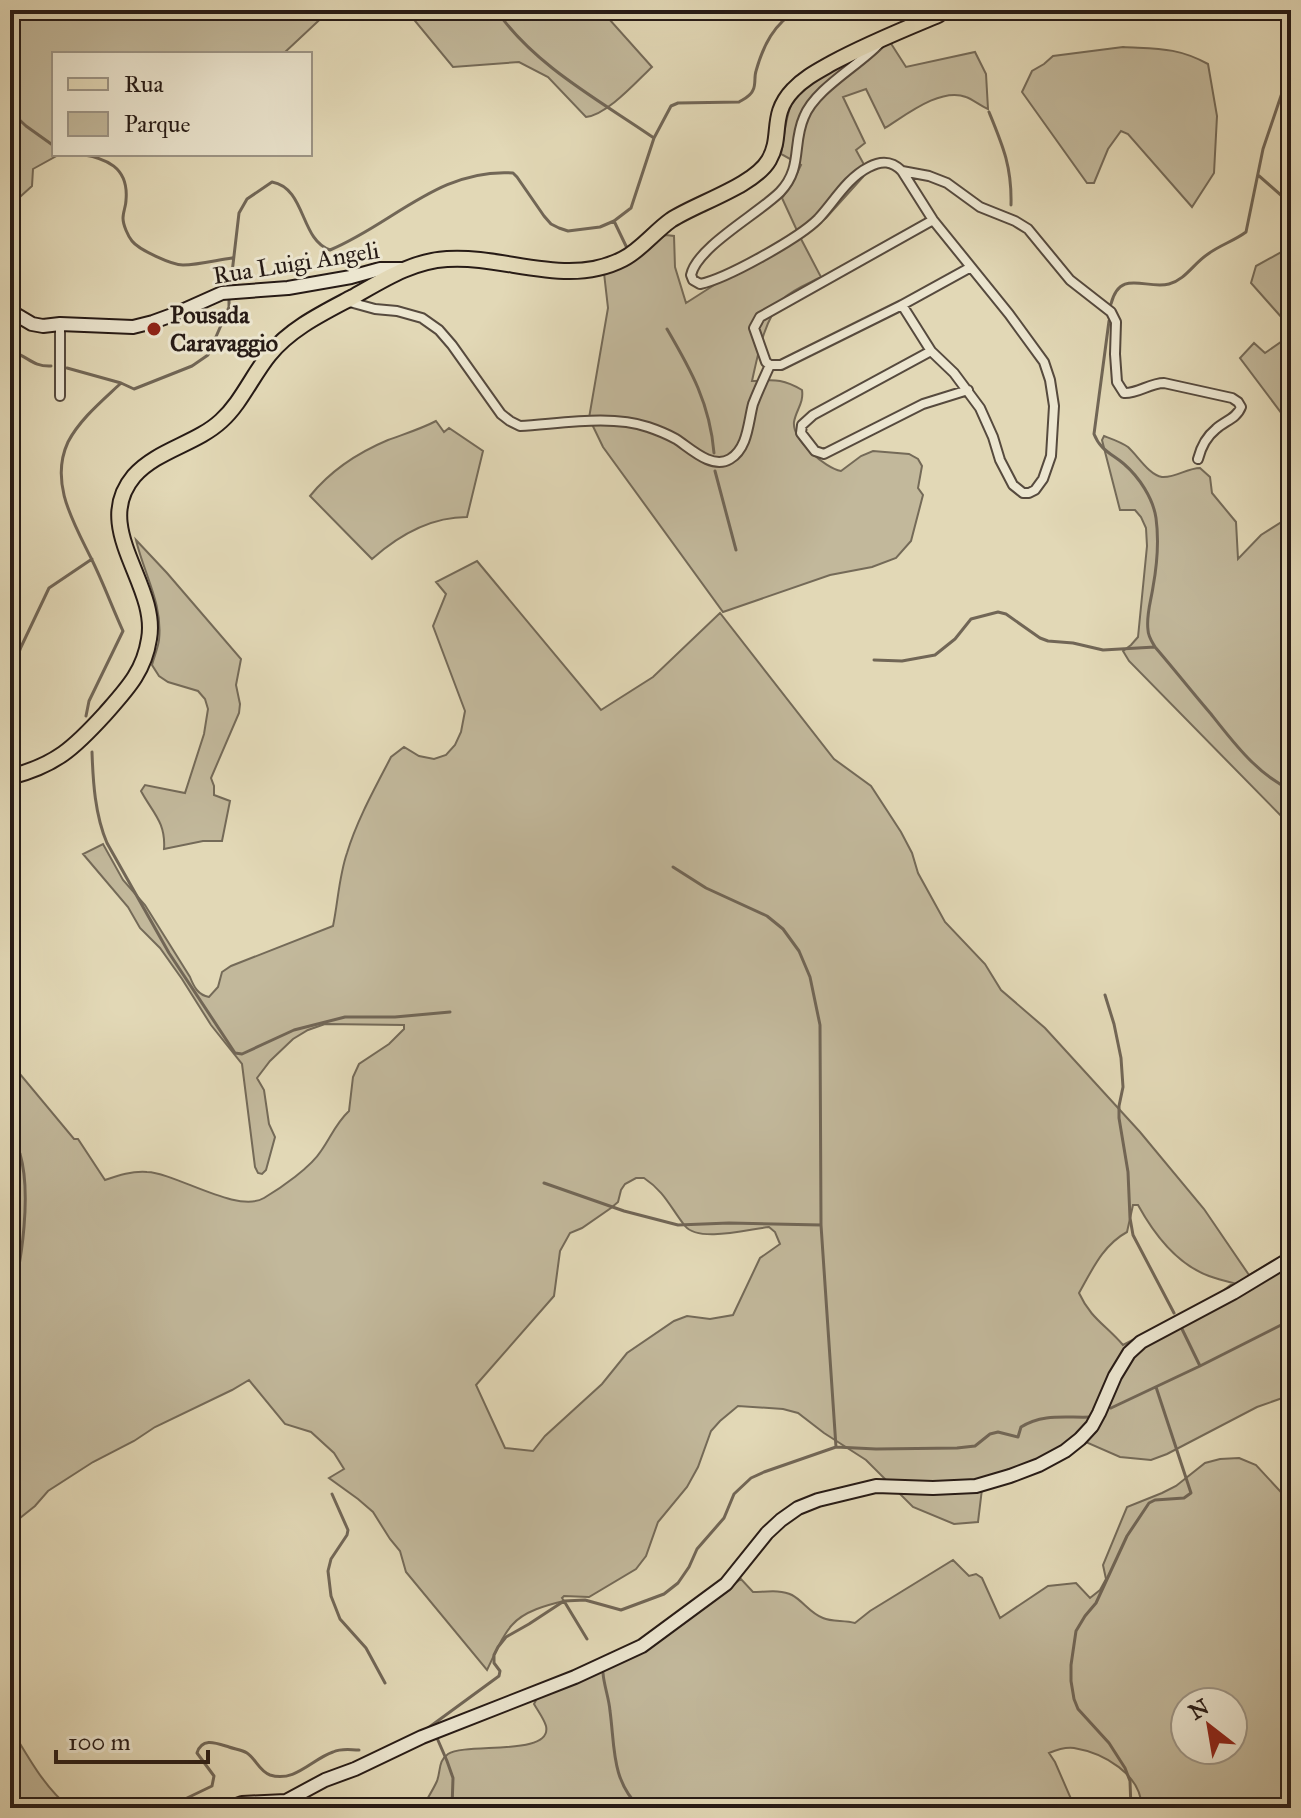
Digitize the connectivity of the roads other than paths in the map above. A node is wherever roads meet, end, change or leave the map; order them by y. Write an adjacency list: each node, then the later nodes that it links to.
1 (945, 10): 2 (main road)
2 (884, 37): 3 (street); 6 (main road)
3 (902, 171): 4 (street); 15 (street)
4 (933, 220): 5 (street); 12 (street)
5 (971, 267): 8 (street); 13 (street)
6 (406, 269): 7 (main road); 10 (street, Rua Luigi Angeli)
7 (346, 301): 12 (street); 16 (main road)
8 (902, 305): 11 (street); 12 (street)
9 (10, 311): 10 (street, Rua Luigi Angeli)
10 (60, 324): 14 (street)
11 (931, 351): 13 (street); 13 (street)
12 (770, 365)
13 (968, 390)
14 (60, 396)
15 (1198, 459)
16 (10, 777)
17 (1291, 1258): 18 (street)
18 (228, 1808)

